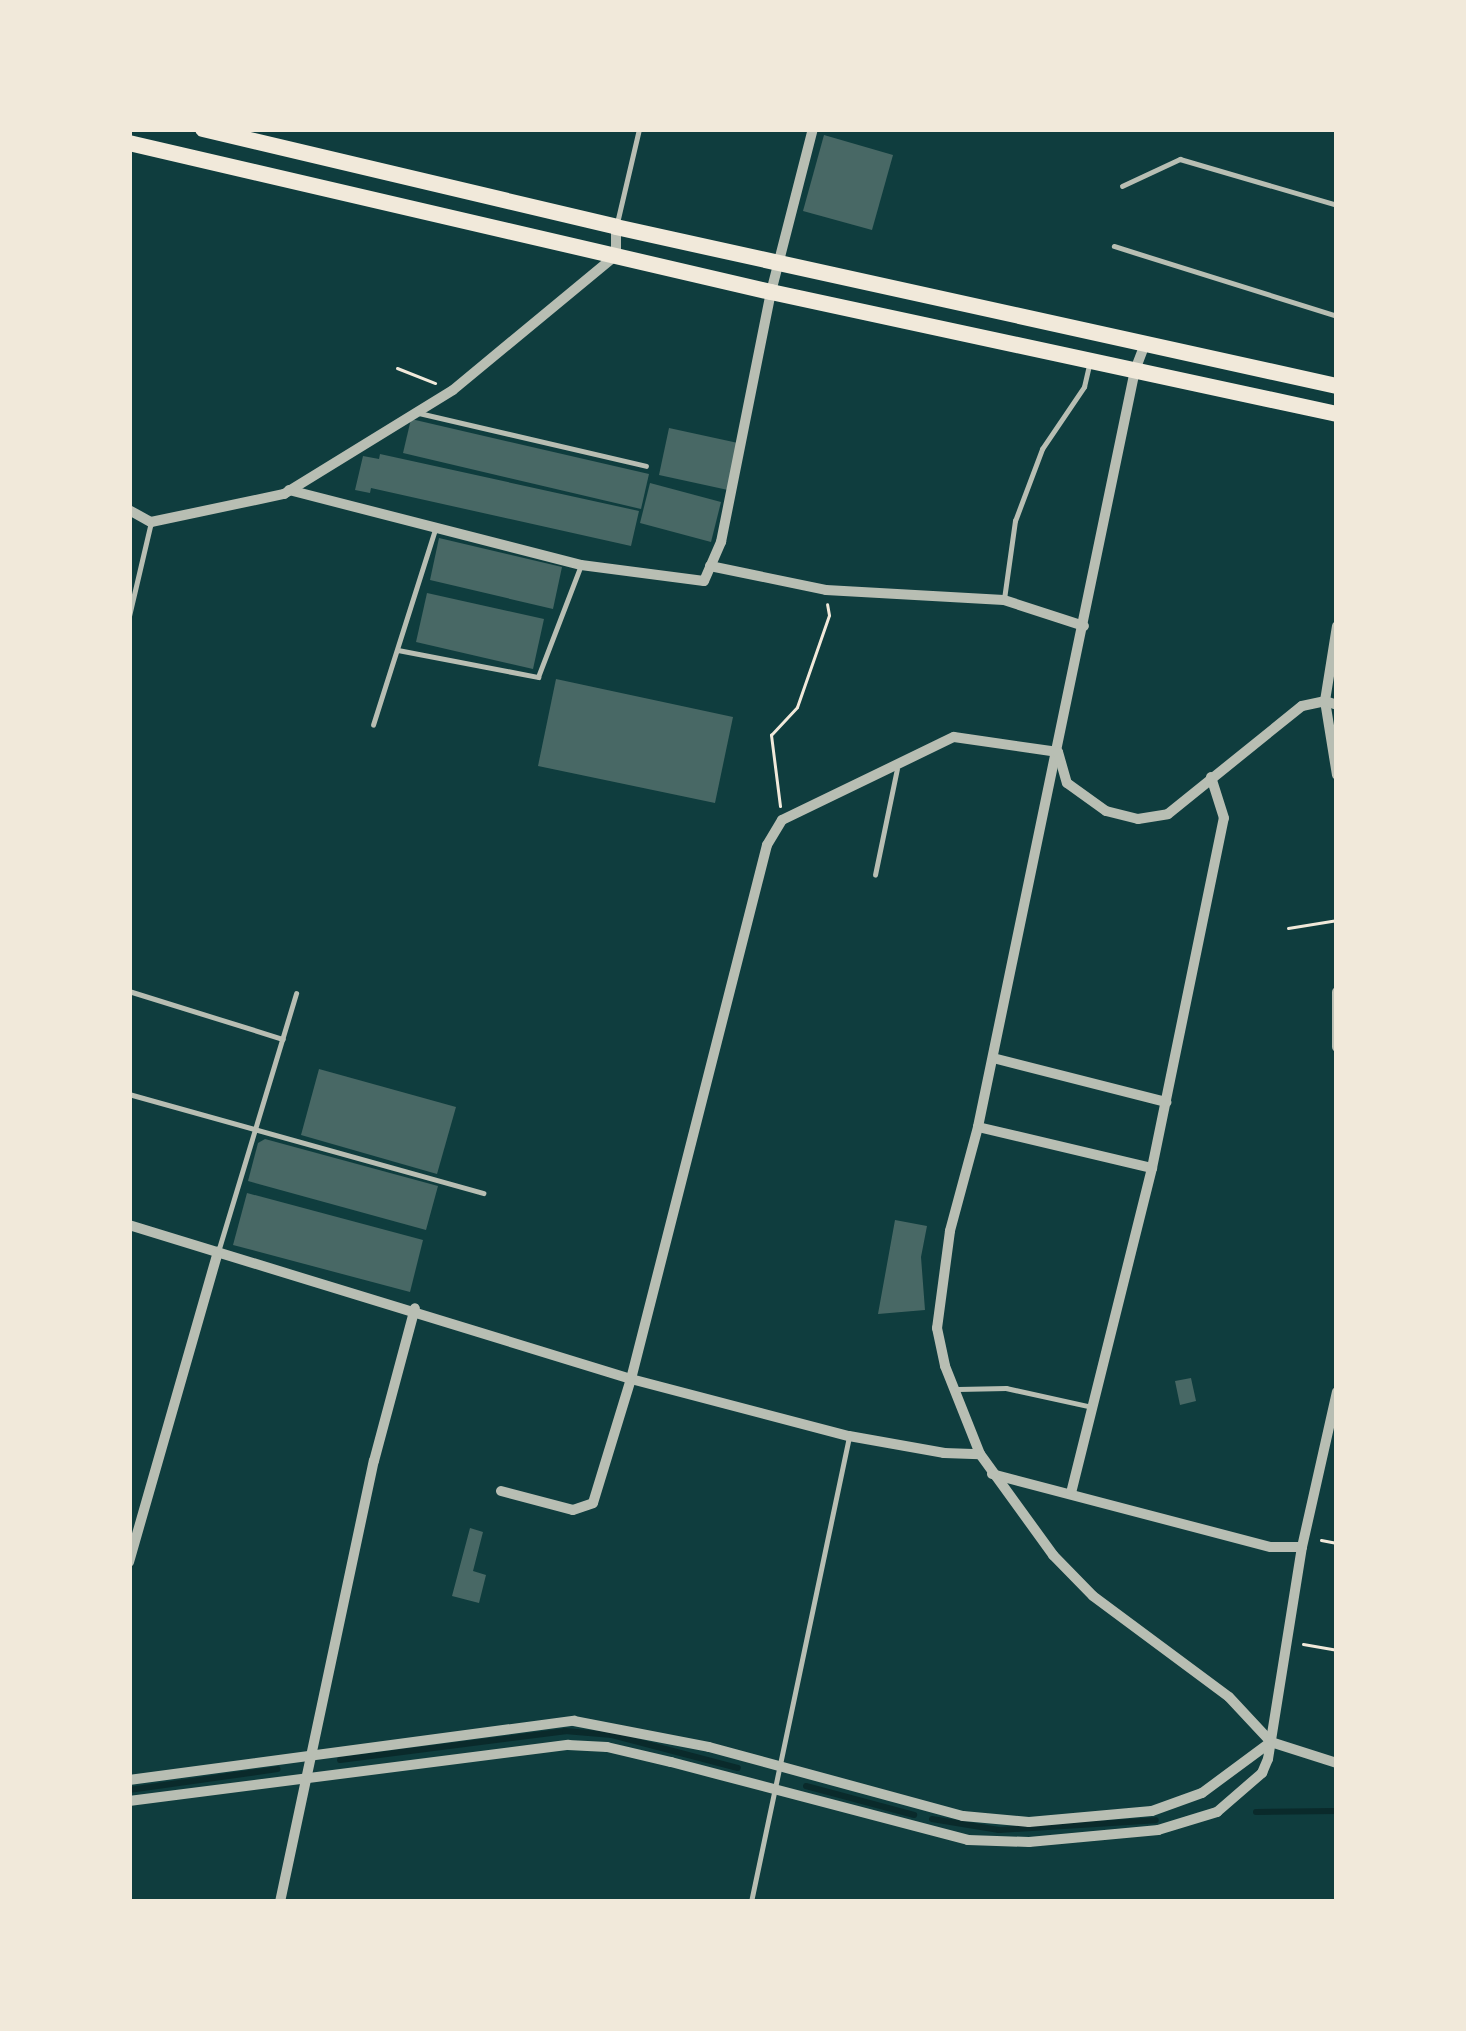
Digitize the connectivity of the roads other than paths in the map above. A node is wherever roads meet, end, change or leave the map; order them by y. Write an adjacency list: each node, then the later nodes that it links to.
1 (203, 129): 7 (main road)
2 (639, 129): 7 (lane)
3 (813, 129): 10 (street)
4 (129, 143): 9 (main road)
5 (1122, 186): 6 (lane)
6 (1337, 205)
7 (616, 227): 9 (street); 10 (main road)
8 (1114, 246): 12 (lane)
9 (616, 255): 11 (main road); 17 (street)
10 (777, 262): 11 (street); 13 (main road)
11 (770, 292): 14 (main road); 25 (street)
12 (1337, 316)
13 (1145, 344): 15 (street); 16 (main road)
14 (1090, 360): 15 (main road); 26 (lane)
15 (1135, 370): 18 (main road); 28 (street)
16 (1337, 386)
17 (419, 413): 19 (lane); 20 (street)
18 (1337, 414)
19 (646, 466)
20 (289, 490): 22 (street); 23 (street)
21 (129, 510): 22 (street)
22 (151, 522): 27 (lane)
23 (435, 530): 24 (street); 30 (lane)
24 (580, 566): 25 (street); 30 (lane)
25 (710, 566): 26 (street)
26 (1004, 599): 28 (street)
27 (129, 616)
28 (1084, 626): 33 (street)
29 (1337, 626): 31 (street)
30 (398, 650): 32 (lane)
31 (1331, 703): 35 (street); 36 (street)
32 (373, 725)
33 (1058, 752): 34 (street); 36 (street); 43 (street)
34 (898, 764): 37 (lane); 53 (street)
35 (1337, 775)
36 (1211, 777): 45 (street)
37 (875, 875)
38 (129, 991): 41 (lane)
39 (1337, 992): 42 (street)
40 (296, 993): 41 (lane)
41 (283, 1039): 46 (lane)
42 (1337, 1047)
43 (993, 1058): 45 (street); 47 (street)
44 (129, 1094): 46 (lane)
45 (1166, 1102): 48 (street)
46 (257, 1127): 49 (lane); 51 (lane)
47 (979, 1127): 48 (street); 54 (street)
48 (1152, 1168): 57 (street)
49 (483, 1193)
50 (129, 1225): 51 (street)
51 (218, 1252): 52 (street); 64 (street)
52 (415, 1308): 53 (street); 66 (street)
53 (632, 1379): 58 (street); 61 (street)
54 (955, 1390): 57 (lane); 59 (street)
55 (1337, 1392): 56 (street)
56 (1335, 1406): 63 (street)
57 (1093, 1407): 62 (street)
58 (849, 1436): 59 (street); 68 (lane)
59 (980, 1454): 60 (street)
60 (992, 1474): 62 (street); 65 (street)
61 (501, 1491)
62 (1071, 1493): 63 (street)
63 (1302, 1546): 65 (street)
64 (129, 1562)
65 (1271, 1742): 67 (street); 73 (street); 74 (street)
66 (309, 1753): 68 (street); 69 (street); 70 (street)
67 (1337, 1763)
68 (782, 1766): 71 (lane); 73 (street)
69 (310, 1775): 71 (street); 72 (street); 75 (street)
70 (134, 1779): 72 (lane)
71 (778, 1792): 74 (street); 76 (lane)
72 (135, 1801)
73 (924, 1807): 74 (lane)
74 (920, 1828)
75 (280, 1902)
76 (751, 1902)

